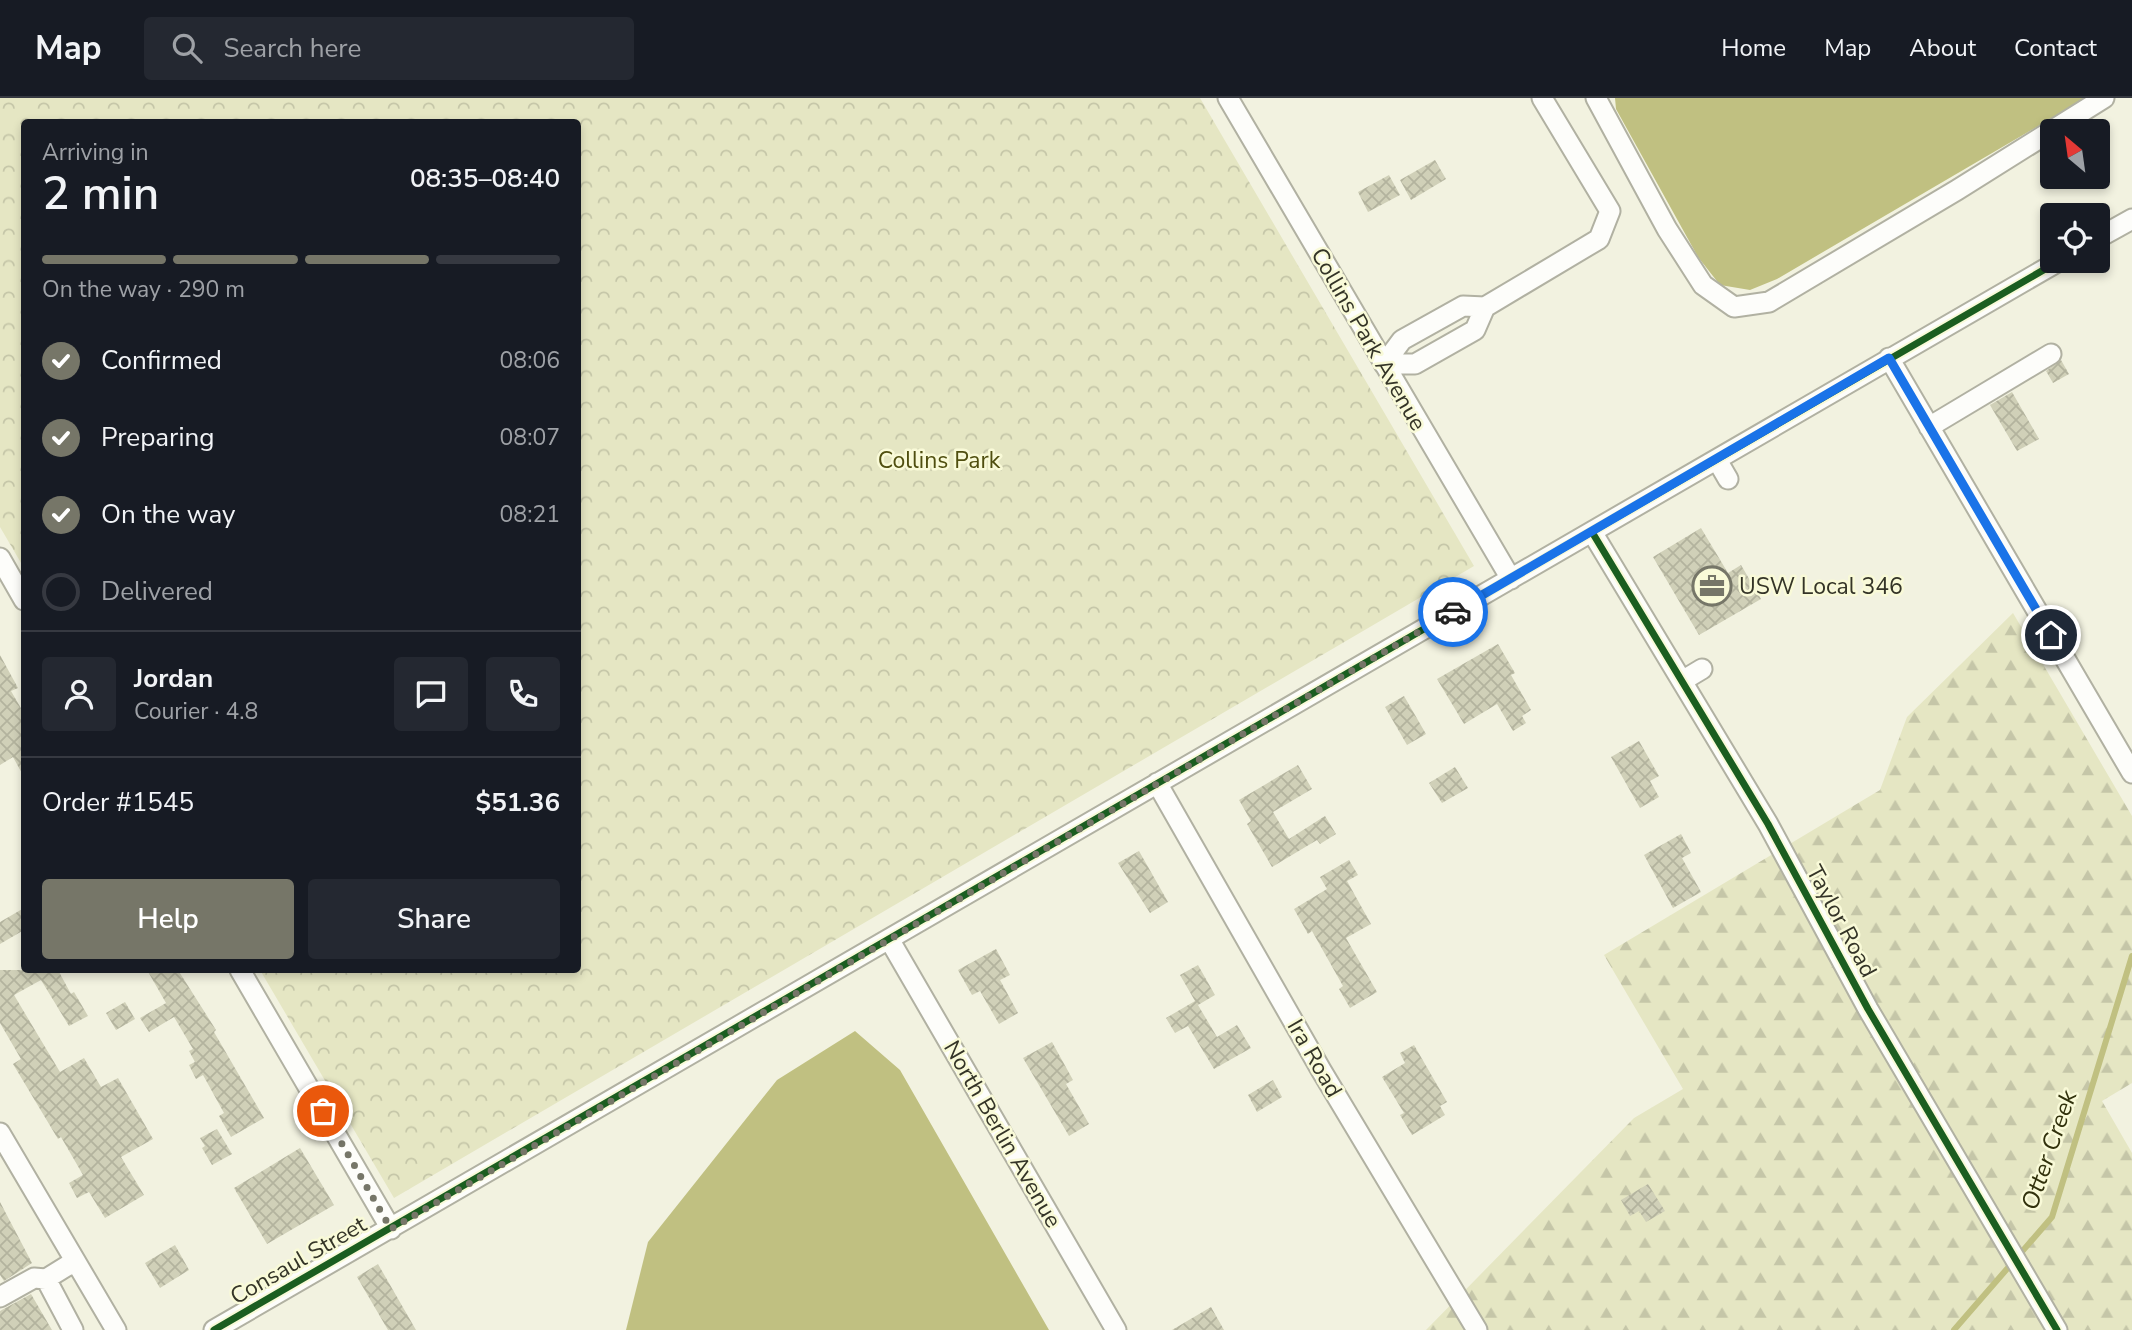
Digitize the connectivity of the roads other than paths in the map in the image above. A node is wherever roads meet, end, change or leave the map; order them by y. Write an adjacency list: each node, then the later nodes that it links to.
1 (1227, 98): 11 (street, Collins Park Avenue)
2 (1542, 98): 8 (street)
3 (1596, 98): 4 (street)
4 (2104, 98)
5 (2132, 219): 6 (street)
6 (2110, 231)
7 (2040, 272): 10 (street, Consaul Street)
8 (1485, 307): 11 (street); 11 (street)
9 (2051, 354): 12 (street)
10 (1889, 358): 12 (street); 13 (street, Consaul Street)
11 (1384, 364): 17 (street, Collins Park Avenue)
12 (1929, 427): 21 (street)
13 (1717, 460): 14 (street); 15 (street, Consaul Street)
14 (1728, 479)
15 (1592, 532): 17 (street, Consaul Street); 20 (street, Taylor Road)
16 (0, 558): 18 (street)
17 (1511, 579): 22 (street, Consaul Street)
18 (21, 595)
19 (1702, 669): 20 (street)
20 (1682, 681): 35 (street, Taylor Road)
21 (2132, 774)
22 (1157, 783): 23 (street, Consaul Street); 34 (street, Ira Road)
23 (889, 939): 26 (street, Consaul Street); 33 (street, North Berlin Avenue)
24 (242, 973): 26 (street)
25 (0, 1133): 27 (street)
26 (391, 1229): 32 (street, Consaul Street)
27 (75, 1261): 28 (street); 30 (street)
28 (46, 1279): 29 (street); 31 (street)
29 (0, 1297)
30 (110, 1328)
31 (73, 1330)
32 (214, 1330)
33 (1116, 1330)
34 (1477, 1330)
35 (2057, 1330)

